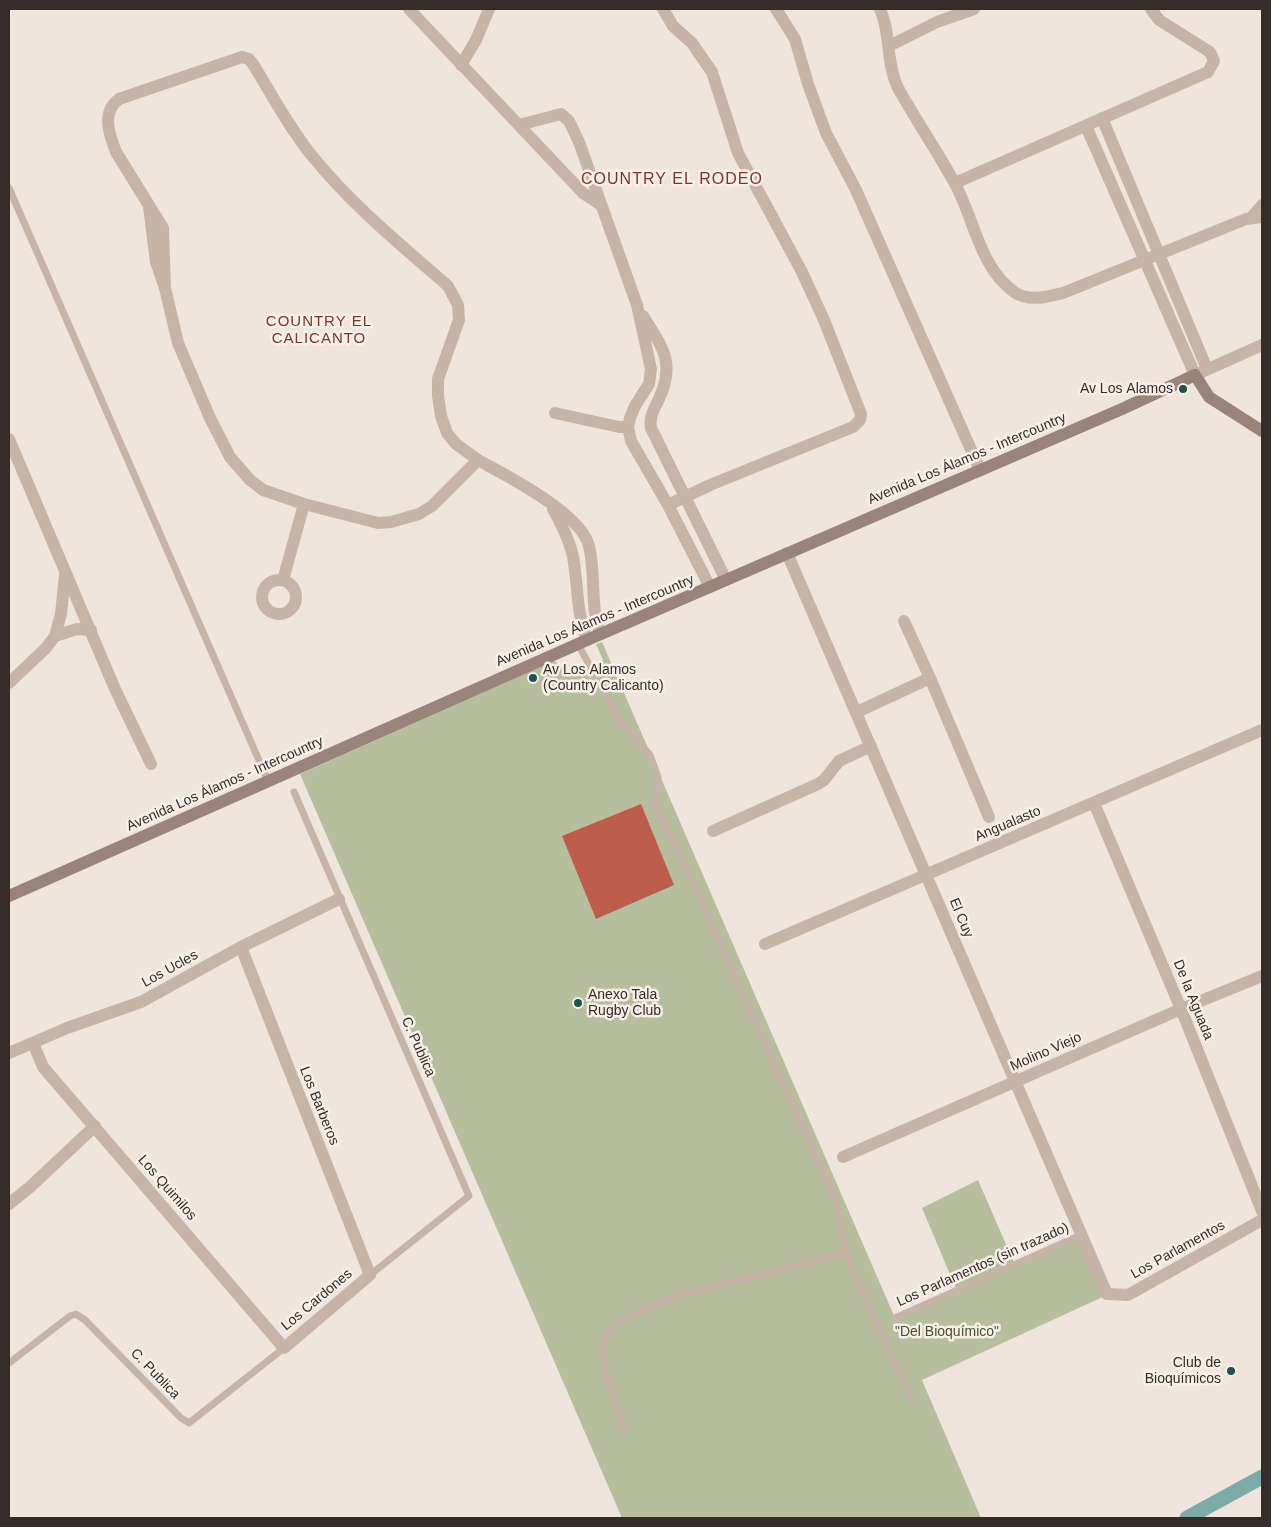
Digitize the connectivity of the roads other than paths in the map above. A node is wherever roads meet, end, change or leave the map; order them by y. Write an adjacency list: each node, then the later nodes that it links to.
1 (410, 9): 9 (street)
2 (489, 9): 9 (street)
3 (663, 9): 29 (street)
4 (776, 9): 28 (street)
5 (880, 9): 8 (street)
6 (974, 9): 8 (street)
7 (1151, 9): 10 (street)
8 (889, 46): 13 (street)
9 (461, 65): 11 (street)
10 (1102, 118): 12 (street); 18 (street)
11 (519, 125): 16 (street); 16 (street)
12 (1086, 126): 13 (street); 19 (street)
13 (955, 184): 19 (street)
14 (9, 188): 49 (lane)
15 (1262, 205): 17 (street)
16 (601, 206): 20 (street)
17 (1257, 217): 18 (street)
18 (1159, 254): 19 (street); 22 (street)
19 (1144, 260): 22 (street)
20 (637, 305): 24 (street); 29 (street)
21 (1262, 345): 22 (street)
22 (1201, 372): 25 (main road); 28 (main road, Avenida Los Álamos - Intercountry)
23 (555, 412): 24 (street)
24 (628, 427): 32 (street)
25 (1262, 431)
26 (9, 439): 34 (street)
27 (478, 460): 30 (street); 31 (street); 31 (street)
28 (980, 470): 33 (main road, Avenida Los Álamos - Intercountry)
29 (685, 496): 32 (street); 36 (street)
30 (548, 503): 40 (street); 42 (street)
31 (304, 504): 35 (street)
32 (668, 505): 37 (street)
33 (787, 553): 36 (main road, Avenida Los Álamos - Intercountry); 45 (street, El Cuy)
34 (65, 571): 39 (street); 41 (street)
35 (283, 580)
36 (726, 580): 37 (main road, Avenida Los Álamos - Intercountry)
37 (710, 587): 40 (main road, Avenida Los Álamos - Intercountry)
38 (904, 621): 43 (street)
39 (91, 630): 41 (street); 48 (street)
40 (600, 634): 42 (main road, Avenida Los Álamos - Intercountry)
41 (55, 636): 44 (street)
42 (583, 642): 49 (main road, Avenida Los Álamos - Intercountry); 70 (lane)
43 (930, 678): 45 (street); 52 (street)
44 (9, 682)
45 (857, 712): 47 (street, El Cuy)
46 (1262, 730): 51 (street, Angualasto)
47 (871, 746): 53 (street); 54 (street, El Cuy)
48 (151, 764)
49 (268, 781): 55 (main road, Avenida Los Álamos - Intercountry)
50 (294, 792): 56 (lane, C. Publica)
51 (1094, 803): 54 (street, Angualasto); 60 (street, De la Aguada)
52 (989, 817)
53 (713, 831)
54 (926, 875): 57 (street, Angualasto); 63 (street, El Cuy)
55 (9, 896)
56 (339, 899): 58 (street, Los Ucles); 71 (lane, C. Publica)
57 (765, 944)
58 (241, 947): 61 (street, Los Ucles); 71 (street, Los Barberos)
59 (1262, 976): 60 (street, Molino Viejo)
60 (1181, 1009): 63 (street, Molino Viejo); 67 (street, De la Aguada)
61 (33, 1043): 62 (street, Los Ucles); 64 (street, Los Quimilos)
62 (9, 1053)
63 (1015, 1082): 65 (street, Molino Viejo); 69 (street, El Cuy)
64 (94, 1126): 66 (street); 74 (street, Los Quimilos)
65 (844, 1156)
66 (9, 1204)
67 (1262, 1211)
68 (1262, 1220): 72 (street, Los Parlamentos)
69 (1081, 1235): 72 (street, El Cuy); 73 (lane, Los Parlamentos (sin trazado))
70 (846, 1252): 76 (lane); 77 (lane)
71 (370, 1275): 74 (street, Los Cardones)
72 (1107, 1294)
73 (895, 1318)
74 (284, 1348): 75 (lane, C. Publica)
75 (9, 1363)
76 (911, 1397)
77 (625, 1429)

